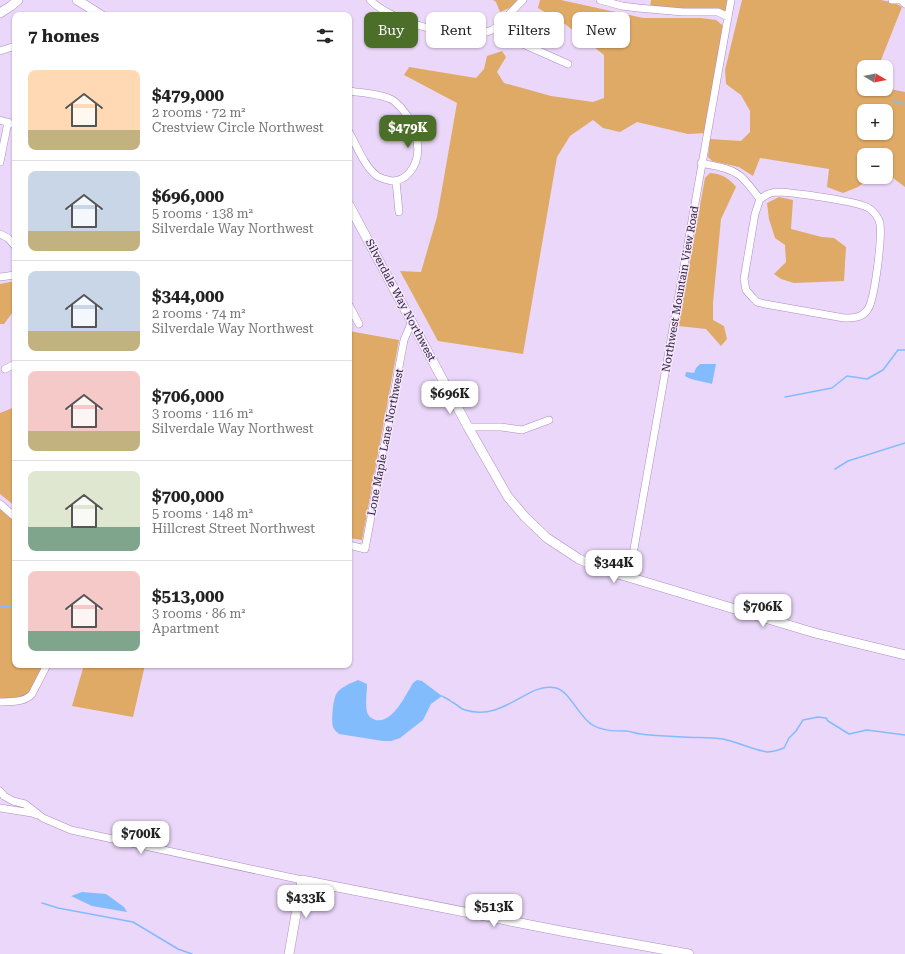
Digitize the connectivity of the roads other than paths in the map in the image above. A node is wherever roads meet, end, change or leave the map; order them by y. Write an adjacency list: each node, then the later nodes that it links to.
1 (18, 0): 11 (main road)
2 (77, 0): 9 (main road)
3 (370, 0): 13 (street)
4 (523, 0): 10 (street)
5 (600, 0): 12 (street)
6 (732, 0): 12 (street, Northwest Mountain View Road)
7 (892, 0): 8 (street)
8 (905, 4)
9 (96, 12)
10 (511, 12)
11 (0, 13)
12 (728, 17): 23 (street, Northwest Mountain View Road)
13 (494, 28)
14 (12, 47): 16 (street)
15 (532, 48): 17 (street)
16 (0, 51)
17 (568, 64)
18 (352, 92): 24 (street)
19 (0, 120): 20 (street)
20 (12, 123): 22 (street)
21 (352, 137): 24 (street)
22 (0, 162)
23 (702, 163): 25 (street); 42 (street, Northwest Mountain View Road)
24 (396, 181): 27 (street)
25 (760, 199): 25 (street)
26 (352, 211): 33 (main road, Silverdale Way Northwest)
27 (400, 212)
28 (0, 234): 29 (street)
29 (12, 243)
30 (12, 276): 31 (street)
31 (0, 278)
32 (352, 311): 34 (street)
33 (412, 321): 38 (main road, Silverdale Way Northwest); 41 (street, Lone Maple Lane Northwest)
34 (359, 324)
35 (12, 366): 36 (street)
36 (5, 369)
37 (549, 420): 38 (street)
38 (468, 427): 42 (main road, Silverdale Way Northwest)
39 (0, 504): 40 (street)
40 (12, 514)
41 (352, 547)
42 (629, 577): 43 (main road, Silverdale Way Northwest)
43 (905, 655)
44 (45, 668): 45 (street)
45 (0, 702)
46 (0, 791): 48 (street)
47 (0, 808): 48 (street)
48 (43, 818): 49 (street)
49 (302, 880): 50 (main road); 51 (main road)
50 (288, 954)
51 (689, 954)

